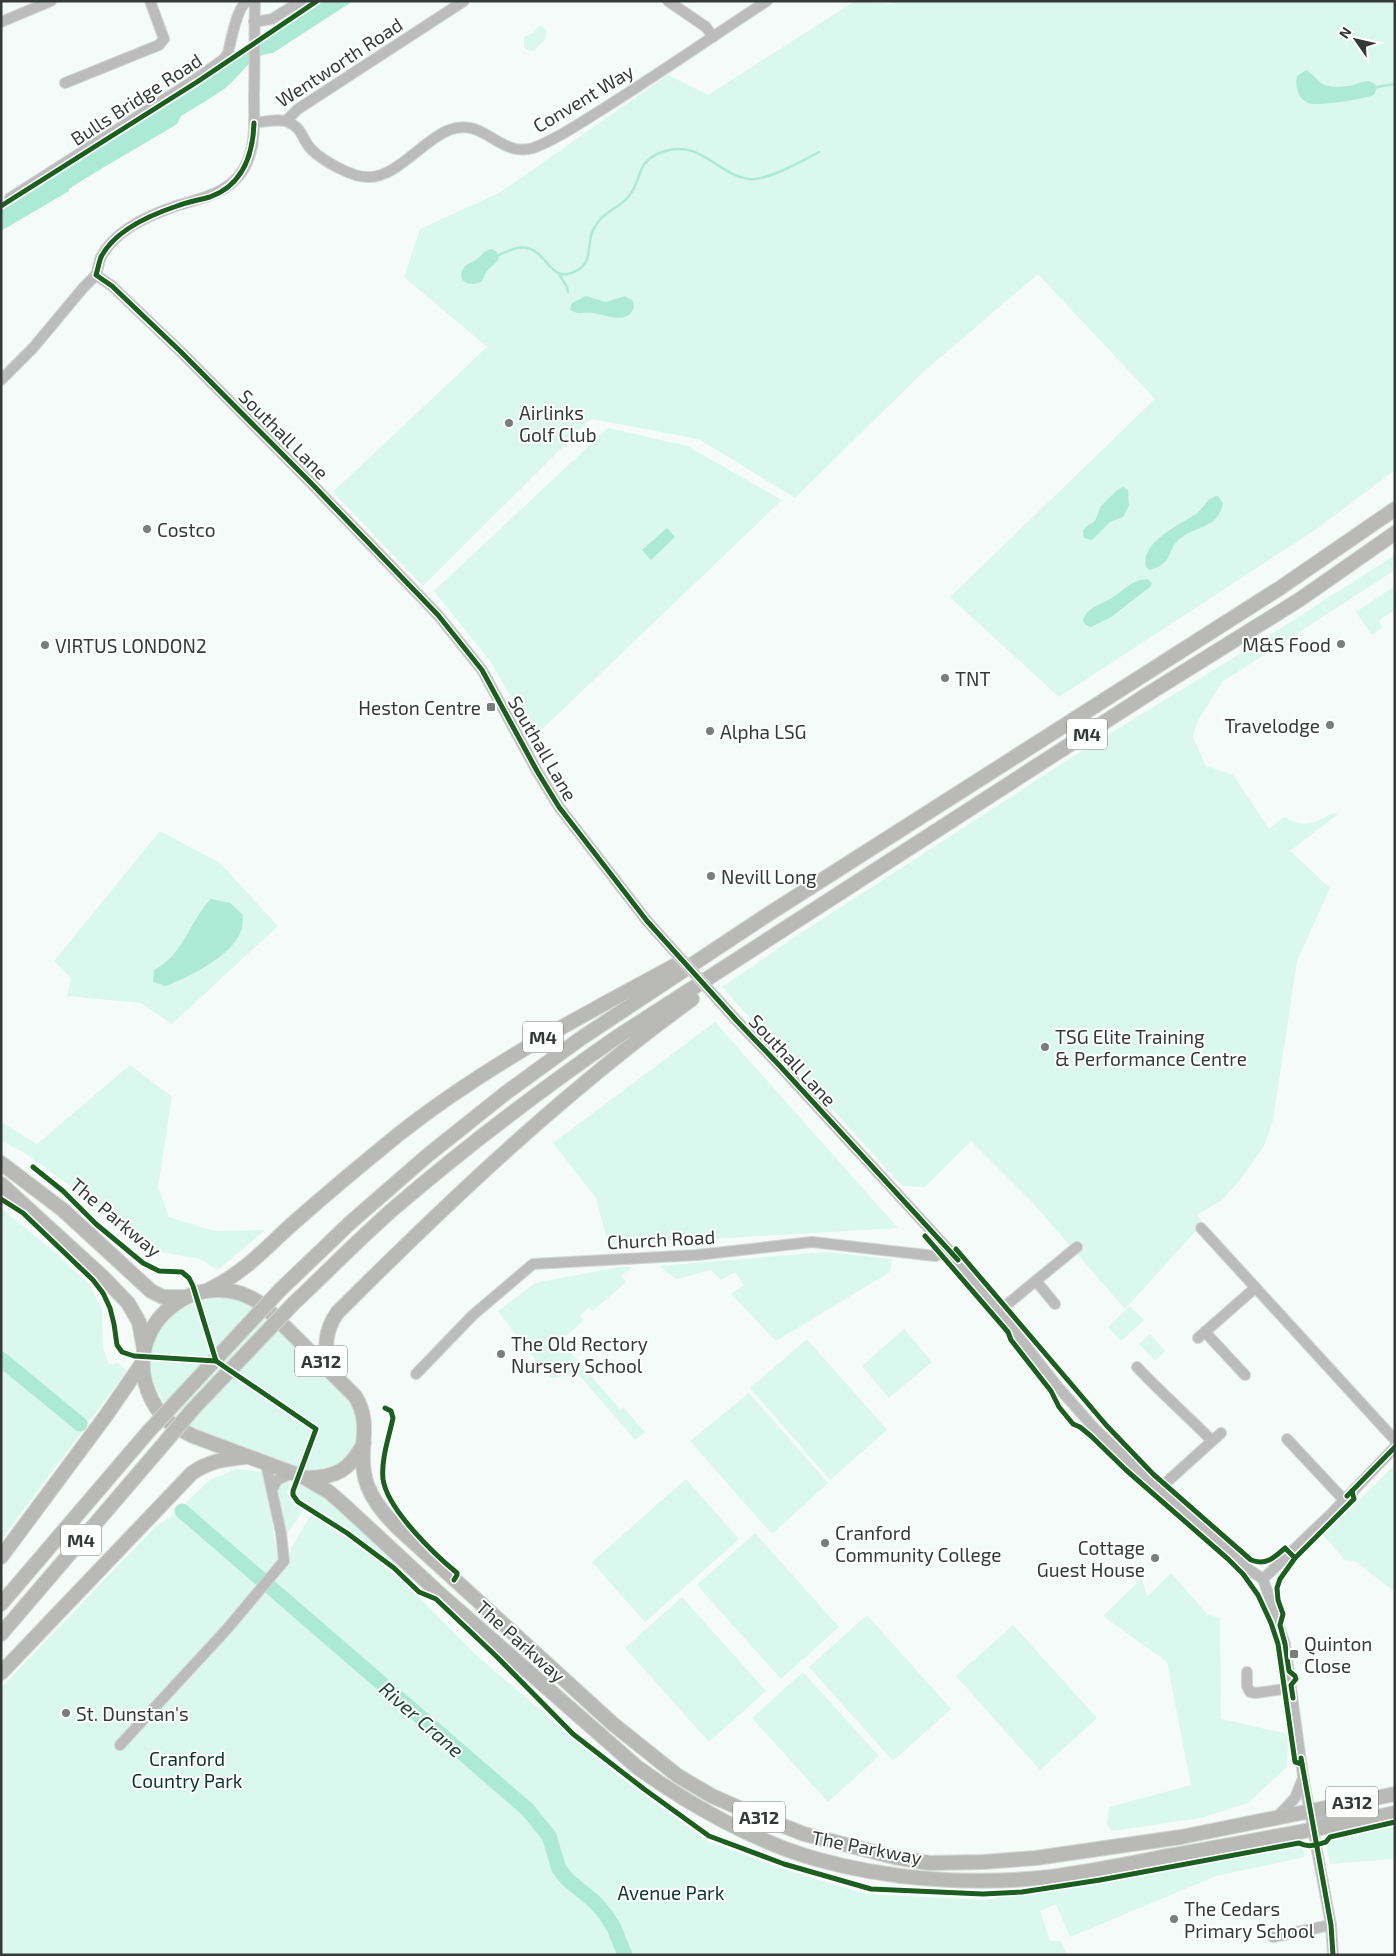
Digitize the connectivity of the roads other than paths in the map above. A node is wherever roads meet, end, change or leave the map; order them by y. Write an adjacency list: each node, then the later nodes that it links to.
1 (51, 1): 9 (street)
2 (150, 1): 12 (street)
3 (248, 1): 15 (street, Bulls Bridge Road)
4 (255, 1): 10 (street)
5 (300, 1): 10 (street)
6 (464, 1): 13 (street, Wentworth Road)
7 (668, 1): 11 (street)
8 (767, 1): 11 (street, Convent Way)
9 (1, 22)
10 (254, 22): 14 (street)
11 (713, 37): 13 (street, Convent Way)
12 (65, 83)
13 (286, 121): 14 (street, Wentworth Road)
14 (254, 123): 16 (street)
15 (10, 198)
16 (96, 275): 17 (street); 28 (street, Southall Lane, bridge)
17 (1, 380)
18 (1395, 508): 22 (highway, M4)
19 (1395, 534): 21 (highway, M4)
20 (1395, 545): 21 (highway)
21 (1299, 600): 23 (highway, M4)
22 (764, 917): 31 (highway, M4); 55 (highway, M4, bridge)
23 (778, 933): 37 (highway, M4); 56 (highway, M4, bridge)
24 (1, 1163): 32 (highway, The Parkway / A312)
25 (1, 1184): 35 (highway, A312)
26 (1201, 1228): 30 (street)
27 (1077, 1247): 29 (street)
28 (950, 1251): 34 (street, Southall Lane); 38 (street, Church Road)
29 (1036, 1281): 33 (street); 34 (street)
30 (1255, 1288): 39 (street); 42 (street)
31 (209, 1289): 32 (highway, A312); 37 (highway, A312)
32 (185, 1297): 35 (highway, A312)
33 (1056, 1304)
34 (999, 1311): 50 (street, Southall Lane)
35 (144, 1356): 46 (highway, A312); 53 (highway)
36 (1137, 1367): 43 (street)
37 (331, 1371): 44 (highway, A312)
38 (416, 1374)
39 (1245, 1375)
40 (1220, 1433): 43 (street)
41 (1287, 1439): 52 (street)
42 (1395, 1440)
43 (1212, 1441): 50 (street)
44 (364, 1443): 49 (highway, A312); 64 (highway, The Parkway / A312)
45 (1395, 1447): 52 (street)
46 (248, 1457): 47 (highway, A312); 58 (highway, M4)
47 (266, 1464): 48 (highway, A312); 51 (street)
48 (292, 1473): 49 (highway, A312); 51 (street)
49 (306, 1478): 65 (highway, The Parkway / A312)
50 (1159, 1489): 54 (street, Southall Lane)
51 (272, 1490): 60 (street)
52 (1344, 1500): 54 (street)
53 (1, 1557)
54 (1263, 1579): 59 (street)
55 (1, 1604)
56 (1, 1634)
57 (1246, 1672): 59 (street)
58 (1, 1673)
59 (1291, 1688): 61 (street)
60 (120, 1745)
61 (1303, 1776): 64 (street); 65 (street)
62 (1395, 1794): 65 (highway, The Parkway / A312)
63 (1391, 1814): 65 (highway, The Parkway / A312)
64 (1277, 1818): 65 (highway, The Parkway / A312)
65 (1312, 1821): 66 (street)
66 (1331, 1925): 67 (street); 68 (street)
67 (1273, 1937)
68 (1334, 1955)

